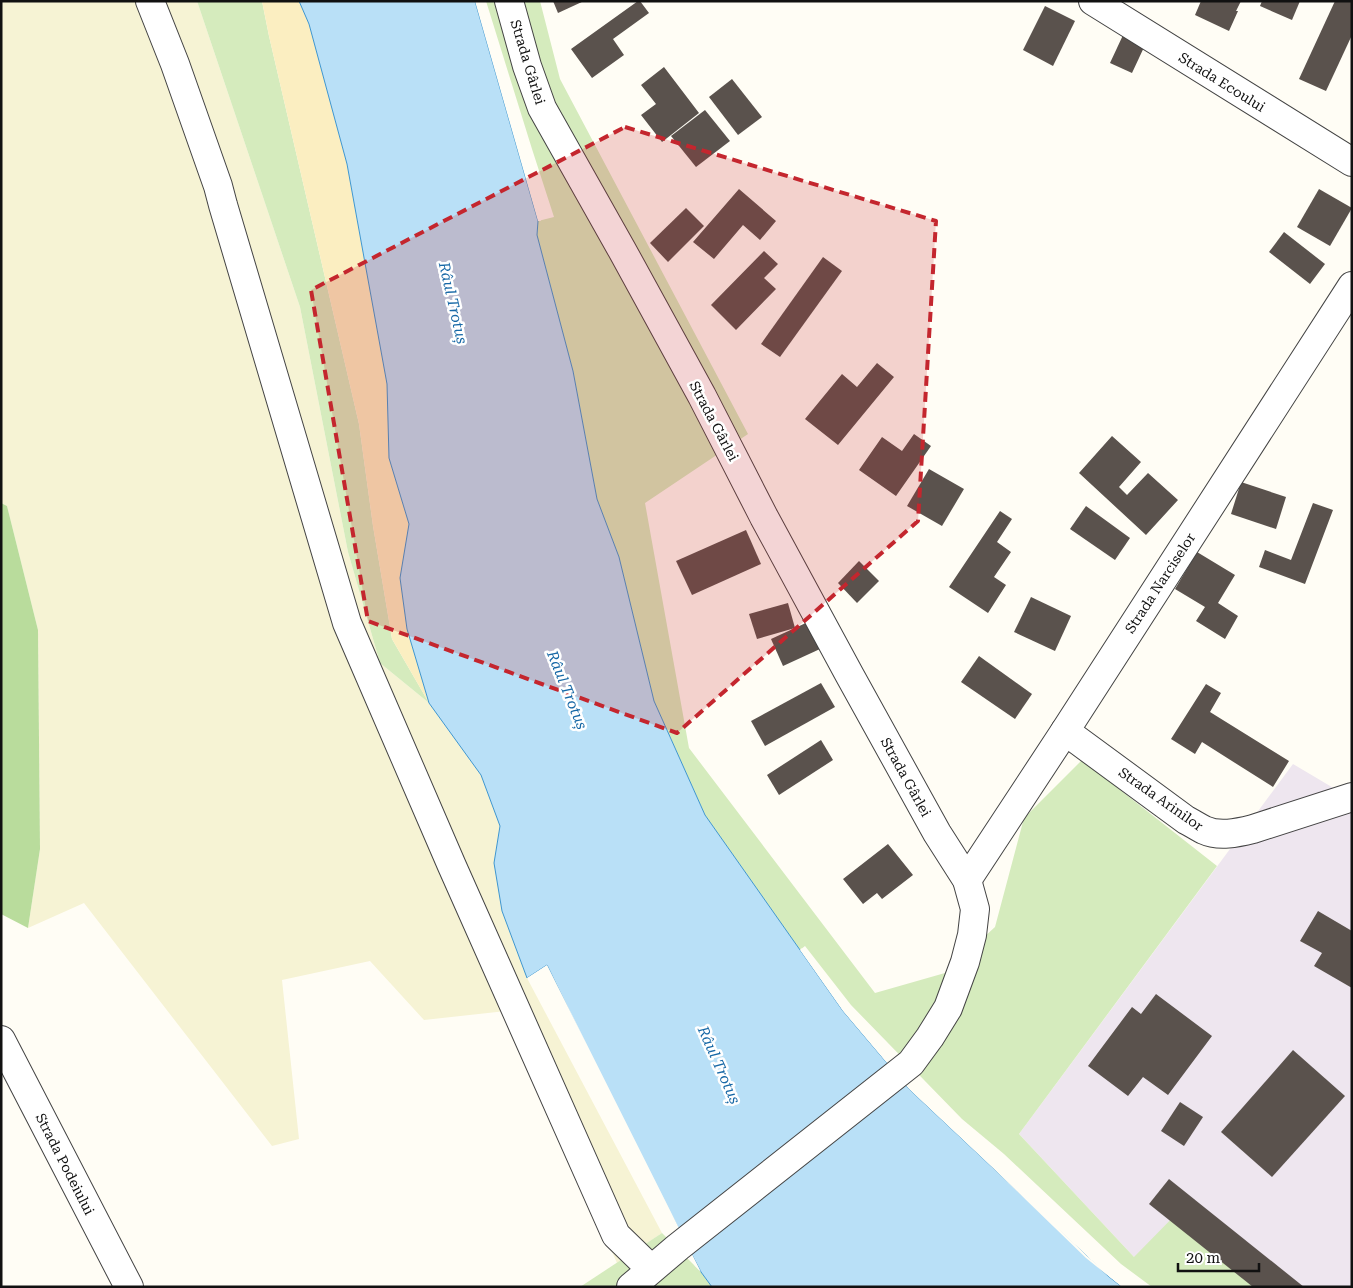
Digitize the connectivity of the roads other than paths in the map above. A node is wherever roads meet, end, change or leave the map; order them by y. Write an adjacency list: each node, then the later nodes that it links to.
1 (150, 1): 10 (street)
2 (509, 1): 8 (street, Strada Gârlei)
3 (1093, 1): 4 (street, Strada Ecoului)
4 (1352, 162)
5 (1352, 286): 6 (street, Strada Narciselor)
6 (1065, 731): 7 (street, Strada Arinilor); 8 (street, Strada Narciselor)
7 (1352, 797)
8 (967, 880): 10 (street, Strada Gârlei)
9 (1, 1040): 11 (street, Strada Podeiului)
10 (636, 1282)
11 (129, 1287)

